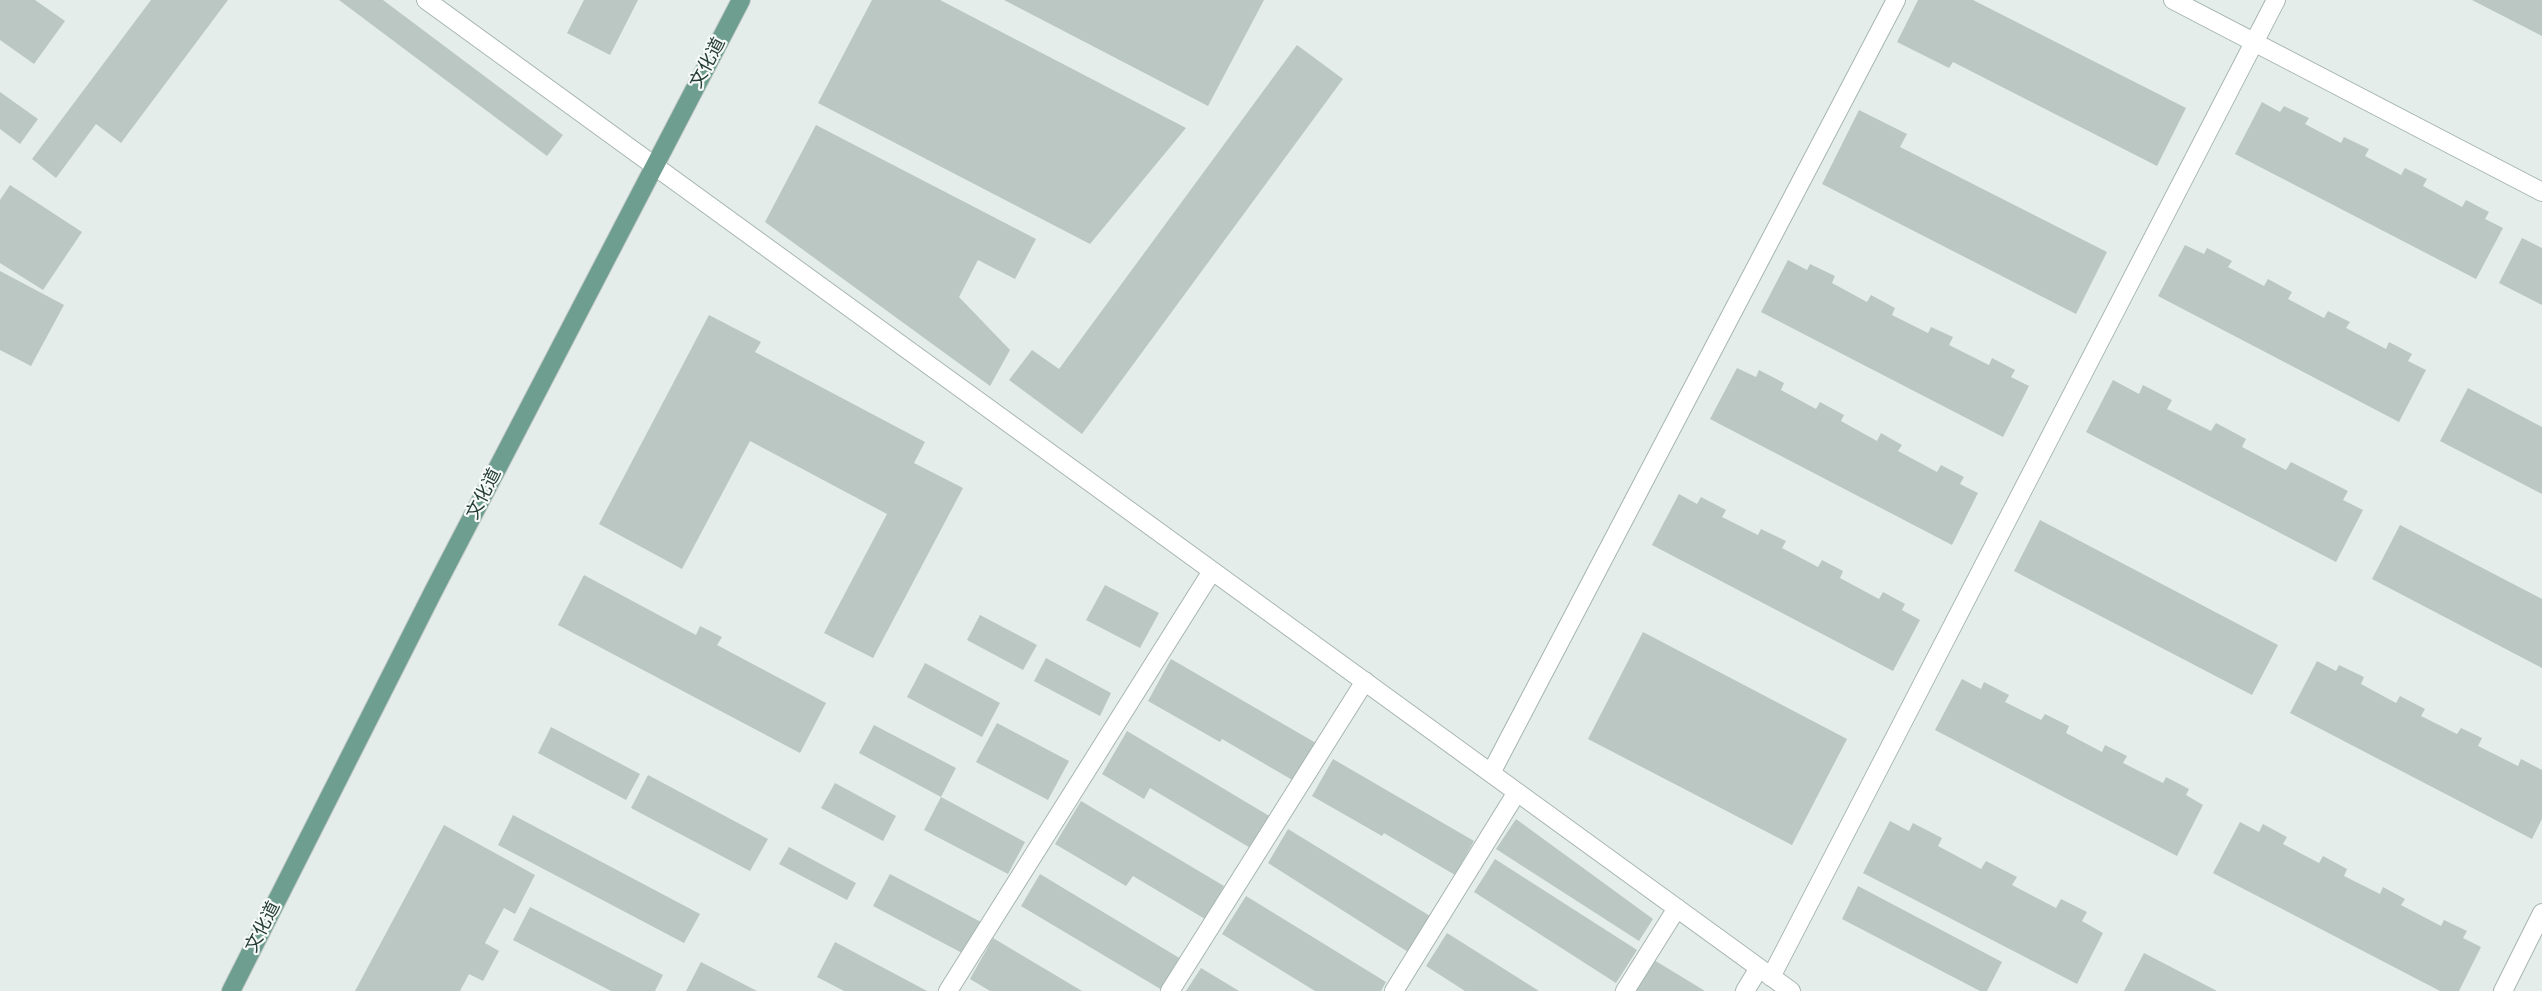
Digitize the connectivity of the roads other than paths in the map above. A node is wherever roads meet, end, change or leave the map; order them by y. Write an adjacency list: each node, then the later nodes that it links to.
1 (426, 0): 7 (street)
2 (741, 0): 7 (main road, 文化道)
3 (1896, 0): 11 (street)
4 (2173, 0): 6 (street)
5 (2276, 0): 6 (street)
6 (2254, 42): 8 (street); 15 (street)
7 (655, 166): 9 (street); 16 (main road, 文化道)
8 (2542, 190)
9 (1212, 571): 10 (street); 17 (street)
10 (1365, 681): 11 (street); 18 (street)
11 (1491, 773): 12 (street)
12 (1518, 792): 13 (street); 19 (street)
13 (1677, 908): 15 (street); 20 (street)
14 (2542, 913): 23 (street)
15 (1765, 972): 21 (street); 22 (street)
16 (231, 991)
17 (948, 991)
18 (1170, 991)
19 (1394, 991)
20 (1625, 991)
21 (1745, 991)
22 (1791, 991)
23 (2503, 991)

